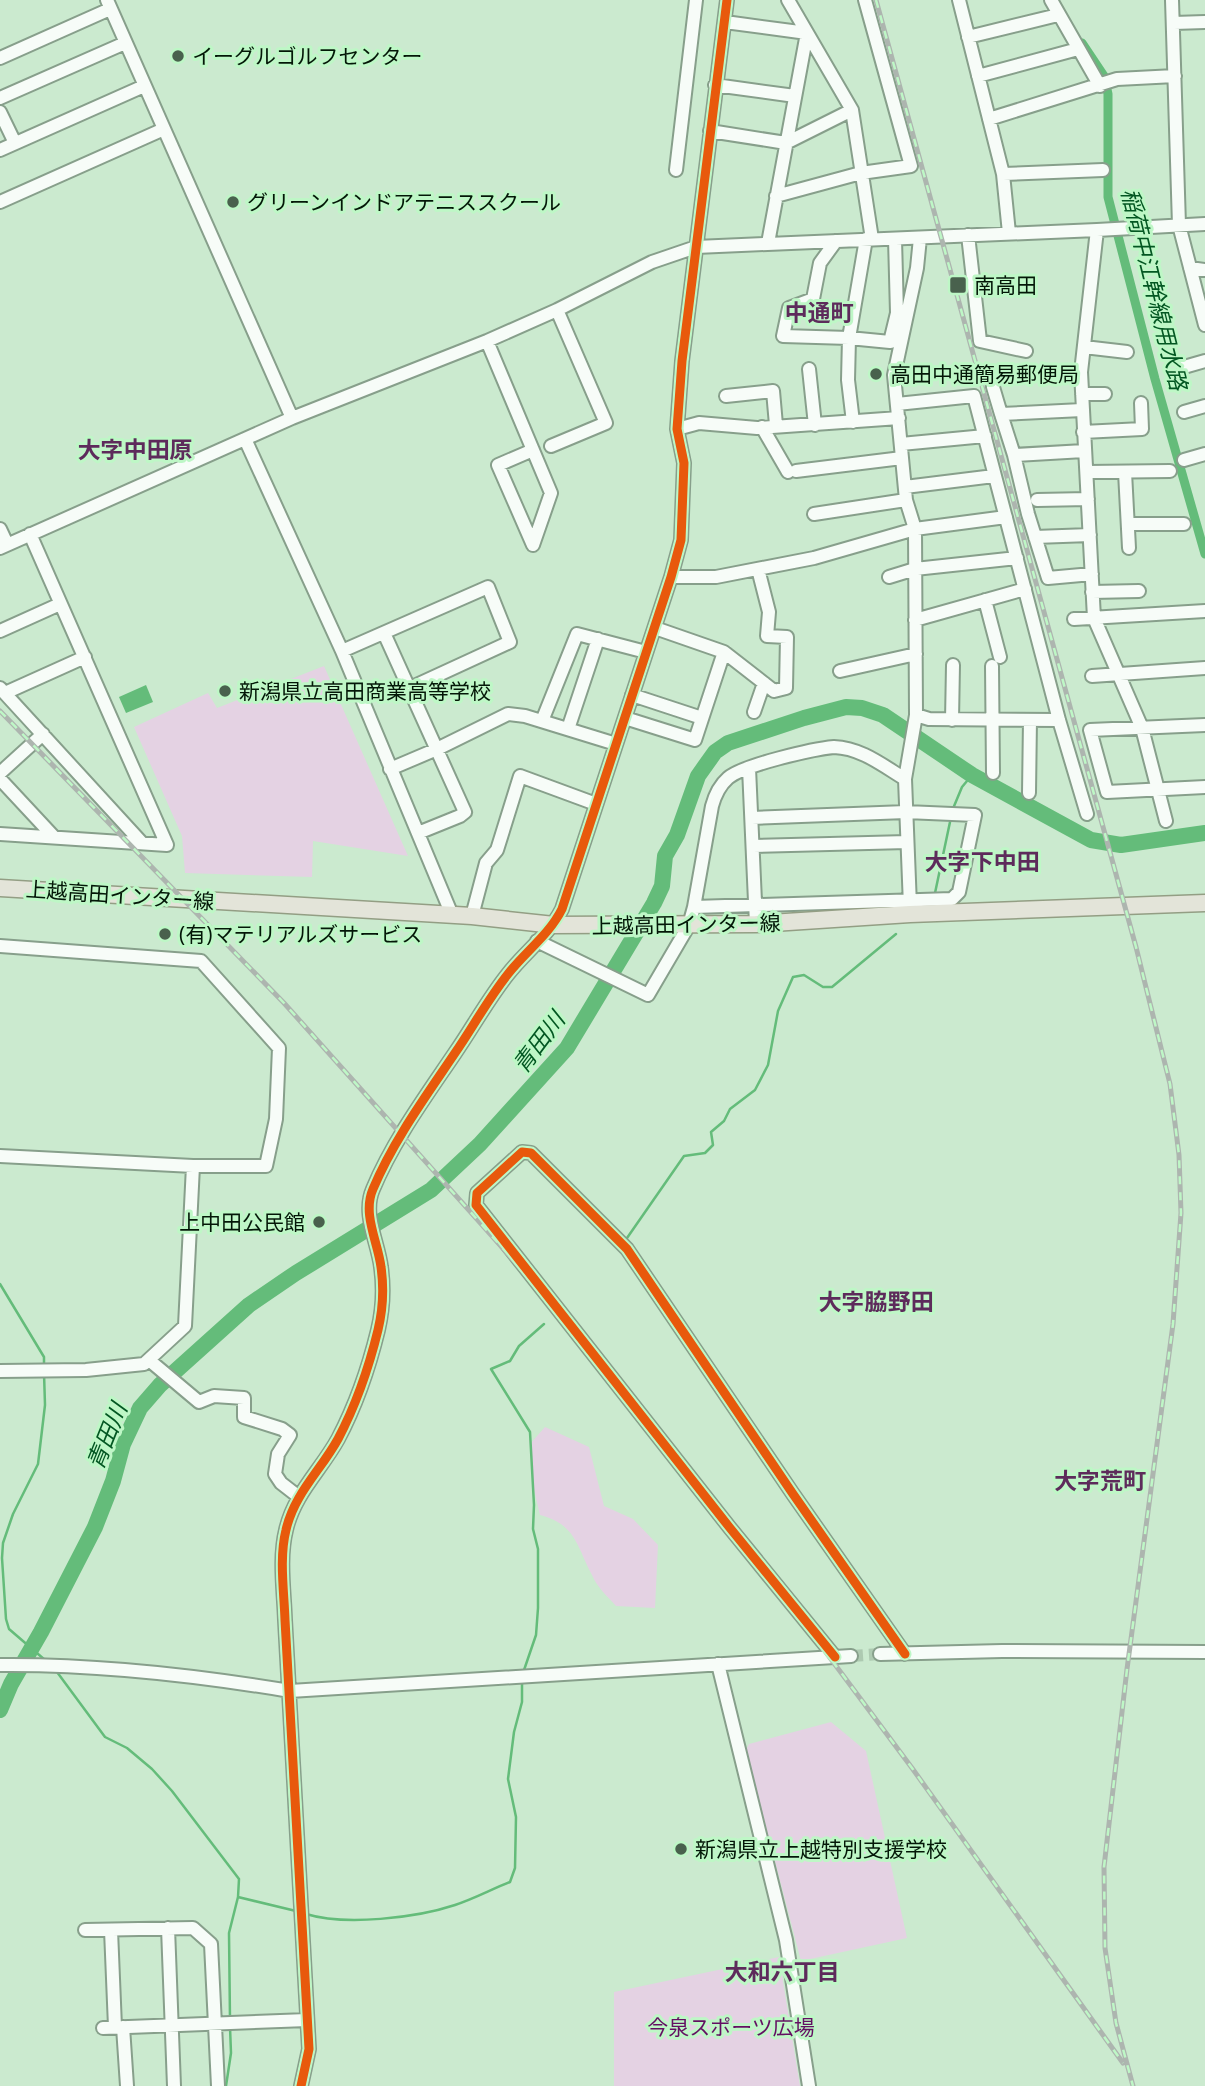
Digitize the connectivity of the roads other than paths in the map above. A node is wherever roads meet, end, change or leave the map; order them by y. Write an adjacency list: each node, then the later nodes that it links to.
1 (696, 0): 33 (street)
2 (727, 0): 10 (street)
3 (788, 0): 13 (street)
4 (865, 0): 35 (street)
5 (959, 0): 14 (street)
6 (1051, 0): 9 (street)
7 (1172, 0): 12 (street)
8 (108, 4): 15 (street); 17 (street)
9 (1058, 15): 14 (street); 16 (street)
10 (725, 22): 13 (street); 20 (street)
11 (1205, 22): 12 (street)
12 (1174, 23): 19 (street)
13 (807, 33): 23 (street); 25 (street)
14 (968, 37): 18 (street)
15 (125, 43): 21 (street); 24 (street)
16 (1078, 49): 18 (street); 22 (street)
17 (0, 58)
18 (978, 76): 27 (street)
19 (1175, 76): 22 (street); 40 (street)
20 (715, 85): 23 (street); 29 (street)
21 (144, 86): 28 (street); 30 (street)
22 (1100, 86): 27 (street)
23 (795, 96): 31 (street)
24 (0, 97)
25 (852, 110): 31 (street); 35 (street)
26 (0, 112): 30 (street)
27 (989, 119): 36 (street)
28 (164, 129): 38 (street); 72 (street)
29 (710, 131): 31 (street); 49 (street)
30 (15, 143): 32 (street)
31 (786, 143): 37 (street)
32 (0, 150)
33 (676, 170)
34 (1103, 170): 36 (street)
35 (861, 173): 37 (street); 45 (street)
36 (1003, 174): 42 (street)
37 (776, 196): 48 (street)
38 (0, 202)
39 (1205, 223): 40 (street)
40 (1179, 225): 41 (street); 50 (street)
41 (1097, 230): 42 (street); 56 (street)
42 (1009, 233): 43 (street)
43 (968, 235): 44 (street); 57 (street)
44 (920, 237): 46 (street); 67 (street)
45 (869, 239): 46 (street); 47 (street); 54 (street)
46 (895, 239): 54 (street)
47 (836, 241): 48 (street); 54 (street)
48 (768, 243): 49 (street)
49 (696, 247): 52 (street); 78 (street)
50 (1190, 268): 51 (street); 53 (street)
51 (1205, 270)
52 (556, 310): 55 (street); 83 (street)
53 (1204, 319)
54 (849, 338): 74 (street)
55 (487, 341): 72 (street); 84 (street)
56 (1084, 347): 58 (street); 63 (street)
57 (1026, 351)
58 (1127, 352)
59 (1205, 361): 60 (street)
60 (1184, 367)
61 (809, 369): 76 (street)
62 (993, 387): 71 (street)
63 (1082, 394): 64 (street); 69 (street)
64 (1105, 394)
65 (726, 396): 75 (street)
66 (1141, 403): 79 (street)
67 (897, 404): 73 (street); 80 (street)
68 (1205, 406): 70 (street)
69 (1082, 410): 71 (street); 79 (street)
70 (1184, 412)
71 (1001, 414): 87 (street)
72 (292, 418): 81 (street)
73 (899, 418): 74 (street); 82 (street)
74 (853, 422): 76 (street)
75 (776, 425): 76 (street); 77 (street)
76 (815, 425)
77 (762, 427): 78 (street); 88 (street)
78 (677, 429): 112 (street)
79 (1083, 432): 85 (street)
80 (985, 436): 82 (street); 93 (street)
81 (245, 439): 103 (street); 127 (street)
82 (901, 444): 88 (street)
83 (551, 446)
84 (533, 450): 84 (street)
85 (1084, 451): 87 (street); 91 (street)
86 (1205, 454): 89 (street)
87 (1014, 455): 105 (street)
88 (902, 458): 94 (street)
89 (1184, 460)
90 (1170, 471): 92 (street)
91 (1087, 472): 92 (street); 95 (street)
92 (1125, 472): 99 (street)
93 (994, 476): 94 (street); 98 (street)
94 (906, 494): 97 (street); 102 (street)
95 (1088, 499): 96 (street); 104 (street)
96 (1037, 500)
97 (814, 514)
98 (1006, 517): 102 (street); 108 (street)
99 (1128, 524): 100 (street); 107 (street)
100 (1184, 524)
101 (0, 529): 106 (street)
102 (915, 529): 109 (street); 110 (street)
103 (30, 534): 106 (street); 118 (street)
104 (1090, 535): 105 (street); 111 (street)
105 (1035, 537): 111 (street)
106 (4, 546)
107 (1129, 548)
108 (1017, 558): 110 (street); 114 (street)
109 (758, 569): 112 (street); 137 (street)
110 (915, 569): 113 (street); 122 (street)
111 (1092, 574): 116 (street)
112 (671, 577): 123 (street)
113 (888, 577)
114 (1025, 589): 117 (street); 148 (street)
115 (1139, 591): 116 (street)
116 (1092, 593): 120 (street)
117 (985, 600): 122 (street); 146 (street)
118 (60, 604): 124 (street); 131 (street)
119 (1205, 611): 120 (street)
120 (1094, 618): 121 (street); 135 (street)
121 (1074, 619)
122 (915, 621): 130 (street)
123 (655, 628): 128 (street); 129 (street)
124 (0, 631)
125 (384, 633): 127 (street); 138 (street); 138 (street)
126 (598, 639): 128 (street); 149 (street); 152 (street)
127 (342, 651): 157 (street)
128 (646, 652): 140 (street)
129 (724, 652): 137 (street); 143 (street)
130 (916, 654): 134 (street); 144 (street)
131 (85, 657): 139 (street); 174 (street)
132 (953, 665): 145 (street)
133 (1205, 668): 135 (street)
134 (840, 671)
135 (1118, 674): 136 (street); 151 (street)
136 (1093, 676)
137 (764, 683): 141 (street)
138 (410, 688): 155 (street)
139 (2, 690): 153 (street)
140 (632, 695): 142 (street); 143 (street)
141 (754, 712)
142 (625, 718): 143 (street); 154 (street)
143 (702, 718)
144 (915, 720): 145 (street); 161 (street)
145 (952, 720): 146 (street)
146 (992, 720): 147 (street); 159 (street)
147 (1030, 720): 148 (street); 164 (street)
148 (1059, 720): 167 (street)
149 (542, 721): 152 (street); 155 (street)
150 (1205, 725): 151 (street)
151 (1142, 727): 163 (street); 163 (street)
152 (568, 729): 154 (street)
153 (43, 734): 158 (street); 174 (street)
154 (617, 744): 165 (street)
155 (437, 750): 157 (street); 170 (street)
156 (750, 768): 161 (street); 168 (street); 180 (street)
157 (390, 769): 170 (street)
158 (0, 773)
159 (993, 773)
160 (0, 779): 172 (street)
161 (905, 779): 166 (street)
162 (1205, 787): 163 (street)
163 (1158, 789): 169 (street)
164 (1030, 793)
165 (596, 804): 182 (street); 184 (street)
166 (906, 812): 168 (street); 173 (street); 179 (street)
167 (1087, 814)
168 (752, 818): 175 (street)
169 (1166, 821)
170 (418, 833): 181 (street)
171 (0, 834): 172 (street)
172 (54, 837): 174 (street)
173 (907, 842): 175 (street); 179 (street)
174 (142, 843)
175 (752, 846): 178 (street)
176 (0, 888): 181 (main road, 上越高田インター線)
177 (1205, 903): 179 (main road, 上越高田インター線)
178 (755, 905): 179 (street); 180 (street); 183 (street)
179 (910, 906): 183 (main road, 上越高田インター線)
180 (694, 907): 185 (street)
181 (452, 915): 182 (main road, 上越高田インター線)
182 (472, 916): 184 (main road, 上越高田インター線)
183 (756, 924): 185 (main road, 上越高田インター線)
184 (554, 925): 185 (main road, 上越高田インター線); 186 (street)
185 (689, 925): 186 (street)
186 (537, 942): 192 (street)
187 (0, 946): 189 (street)
188 (0, 1156): 189 (street)
189 (193, 1166): 190 (street)
190 (149, 1360): 191 (street); 192 (street)
191 (0, 1371)
192 (299, 1497): 200 (street)
193 (1205, 1653): 195 (street)
194 (880, 1654): 195 (street)
195 (905, 1654): 197 (street)
196 (851, 1656): 197 (street)
197 (835, 1657): 199 (street)
198 (4, 1664): 200 (street)
199 (718, 1664): 200 (street); 212 (street)
200 (290, 1691): 204 (street)
201 (167, 1928): 203 (street); 205 (street); 206 (street)
202 (85, 1930): 203 (street)
203 (111, 1930): 207 (street)
204 (307, 2020): 205 (street); 211 (street)
205 (216, 2023): 206 (street); 210 (street)
206 (170, 2025): 207 (street); 209 (street)
207 (114, 2027): 208 (street)
208 (127, 2086)
209 (174, 2086)
210 (218, 2086)
211 (301, 2086)
212 (809, 2086)

